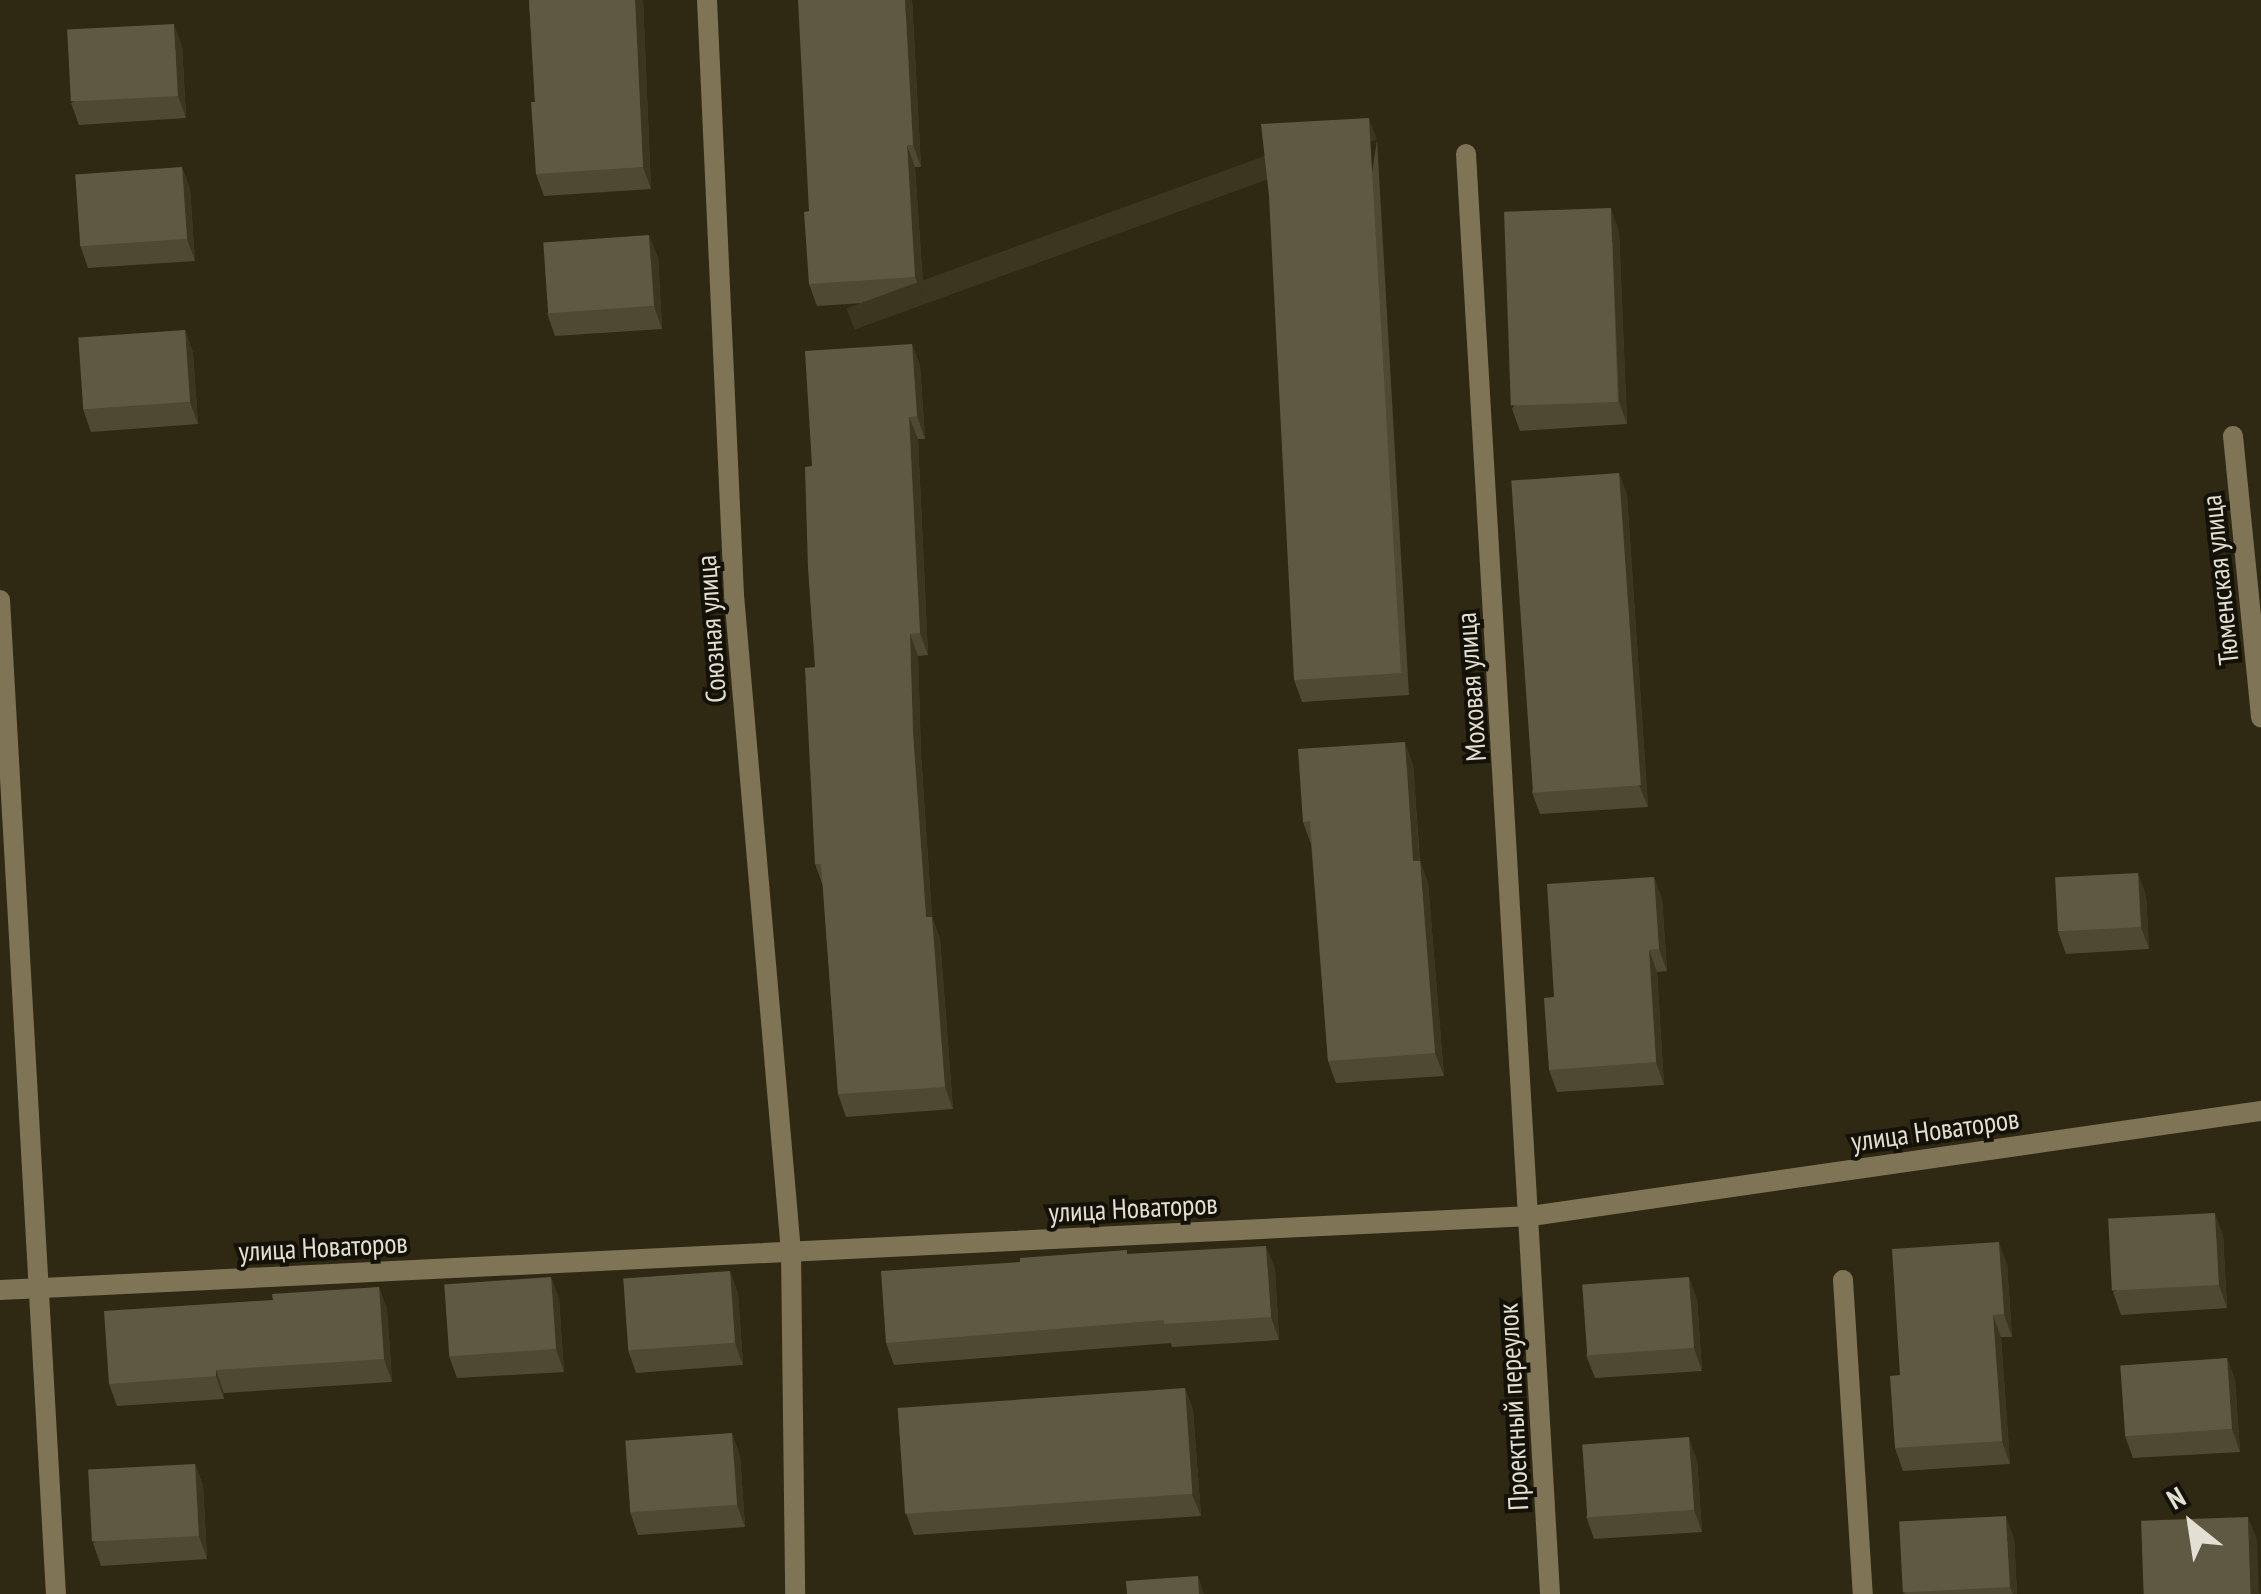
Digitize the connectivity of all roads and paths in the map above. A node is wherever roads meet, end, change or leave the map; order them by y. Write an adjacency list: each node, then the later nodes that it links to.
1 (707, 0): 8 (street, Союзная улица)
2 (1466, 154): 7 (street, Моховая улица)
3 (2233, 436): 5 (street, Тюменская улица)
4 (0, 600): 10 (street)
5 (2261, 718)
6 (2261, 1111): 7 (street, улица Новаторов)
7 (1531, 1216): 8 (street, улица Новаторов); 14 (street, Проектный переулок)
8 (791, 1252): 10 (street, улица Новаторов); 13 (street)
9 (1843, 1280): 15 (street)
10 (39, 1288): 11 (street, улица Новаторов); 12 (street)
11 (0, 1290)
12 (56, 1594)
13 (795, 1594)
14 (1550, 1594)
15 (1863, 1594)

